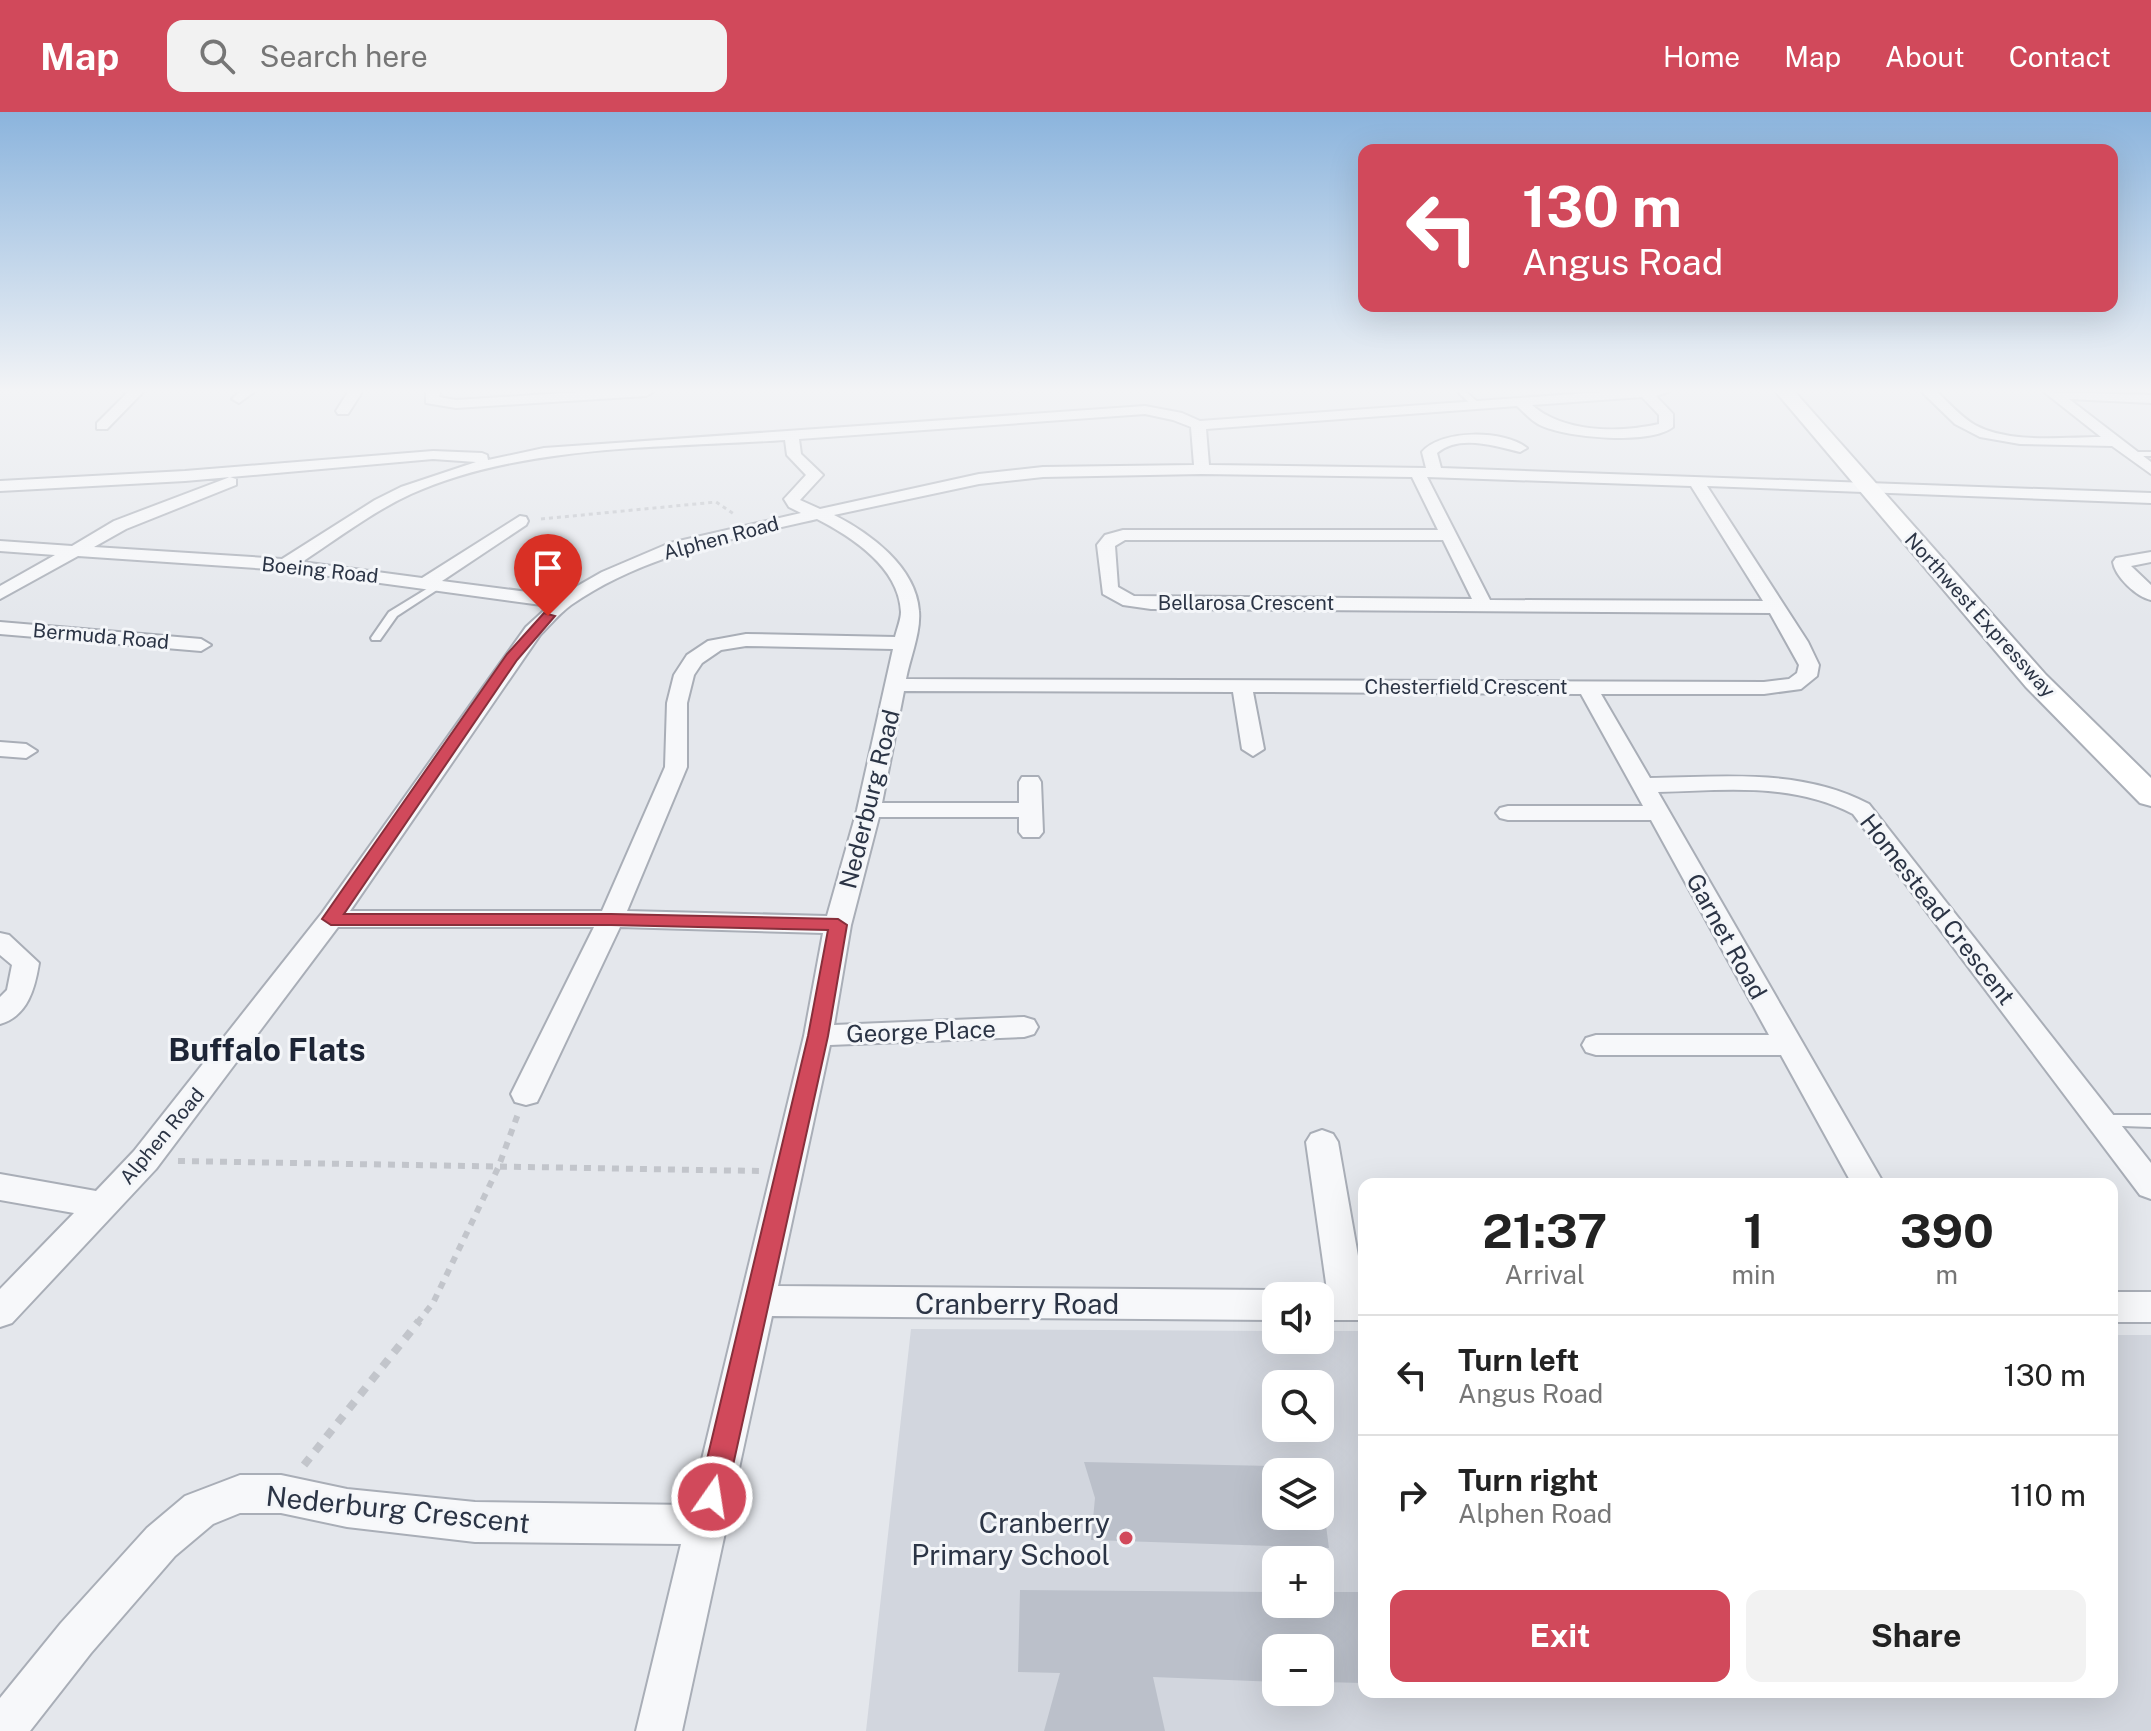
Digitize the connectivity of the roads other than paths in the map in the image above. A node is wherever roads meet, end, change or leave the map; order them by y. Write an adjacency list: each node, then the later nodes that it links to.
1 (286, 468): 8 (street)
2 (472, 468): 22 (street)
3 (807, 468): 16 (street, Nederburg Road)
4 (1427, 468): 10 (street)
5 (1535, 468): 11 (street)
6 (1857, 468): 14 (main road, Northwest Expressway)
7 (1861, 468): 14 (main road, Northwest Expressway)
8 (266, 469): 13 (street); 20 (street)
9 (1202, 469): 10 (street, Alphen Road); 16 (street, Alphen Road)
10 (1426, 472): 11 (street, Alphen Road); 18 (street)
11 (1537, 475): 12 (street, Alphen Road)
12 (1697, 482): 14 (street, Alphen Road); 28 (street, Chesterfield Crescent)
13 (0, 486)
14 (1878, 489): 15 (street, Alphen Road); 39 (main road, Northwest Expressway); 42 (main road, Northwest Expressway)
15 (2151, 498)
16 (819, 514): 26 (street, Alphen Road); 31 (street, Nederburg Road)
17 (520, 521): 23 (street)
18 (1447, 535): 27 (street); 27 (street, Bellarosa Crescent)
19 (0, 546): 20 (street, Boeing Road)
20 (76, 550): 22 (street, Boeing Road); 24 (street)
21 (2151, 557): 25 (street)
22 (285, 565): 23 (street, Boeing Road)
23 (434, 583): 26 (street, Boeing Road); 30 (lane)
24 (0, 594)
25 (2151, 595)
26 (563, 602): 46 (street, Alphen Road)
27 (1483, 603): 28 (street, Bellarosa Crescent)
28 (1777, 607): 35 (street, Chesterfield Crescent)
29 (0, 628): 32 (street, Bermuda Road)
30 (376, 638)
31 (904, 643): 33 (street, Nederburg Road); 47 (street)
32 (201, 645)
33 (897, 685): 34 (street, Chesterfield Crescent); 43 (street, Nederburg Road)
34 (1242, 687): 35 (street, Chesterfield Crescent); 37 (street)
35 (1588, 688): 41 (street, Garnet Road)
36 (0, 749): 38 (street)
37 (1253, 749)
38 (26, 751)
39 (2151, 777)
40 (1030, 782): 43 (street)
41 (1642, 785): 45 (street, Garnet Road); 56 (street, Homestead Crescent)
42 (2151, 796)
43 (869, 810): 48 (street, Nederburg Road)
44 (1508, 813): 45 (street)
45 (1658, 813): 54 (street, Garnet Road)
46 (331, 919): 47 (street); 62 (street, Alphen Road)
47 (611, 919): 48 (street); 55 (street)
48 (838, 925): 52 (street, Nederburg Road)
49 (0, 941): 50 (street)
50 (0, 1014)
51 (1024, 1027): 52 (street, George Place)
52 (818, 1036): 63 (street, Nederburg Road)
53 (1596, 1045): 54 (street)
54 (1788, 1045): 59 (street, Garnet Road)
55 (526, 1094)
56 (2101, 1121): 57 (lane); 60 (street, Homestead Crescent)
57 (2151, 1121)
58 (1322, 1142): 65 (street)
59 (1865, 1178)
60 (2151, 1186)
61 (0, 1187): 62 (street)
62 (104, 1205): 68 (street, Alphen Road)
63 (758, 1301): 64 (street, Cranberry Road); 69 (street, Nederburg Road)
64 (1262, 1305)
65 (1344, 1305)
66 (2118, 1307): 67 (street)
67 (2151, 1307)
68 (0, 1312)
69 (706, 1525): 70 (street, Nederburg Crescent); 71 (street, Nederburg Road)
70 (2, 1731)
71 (659, 1731)

